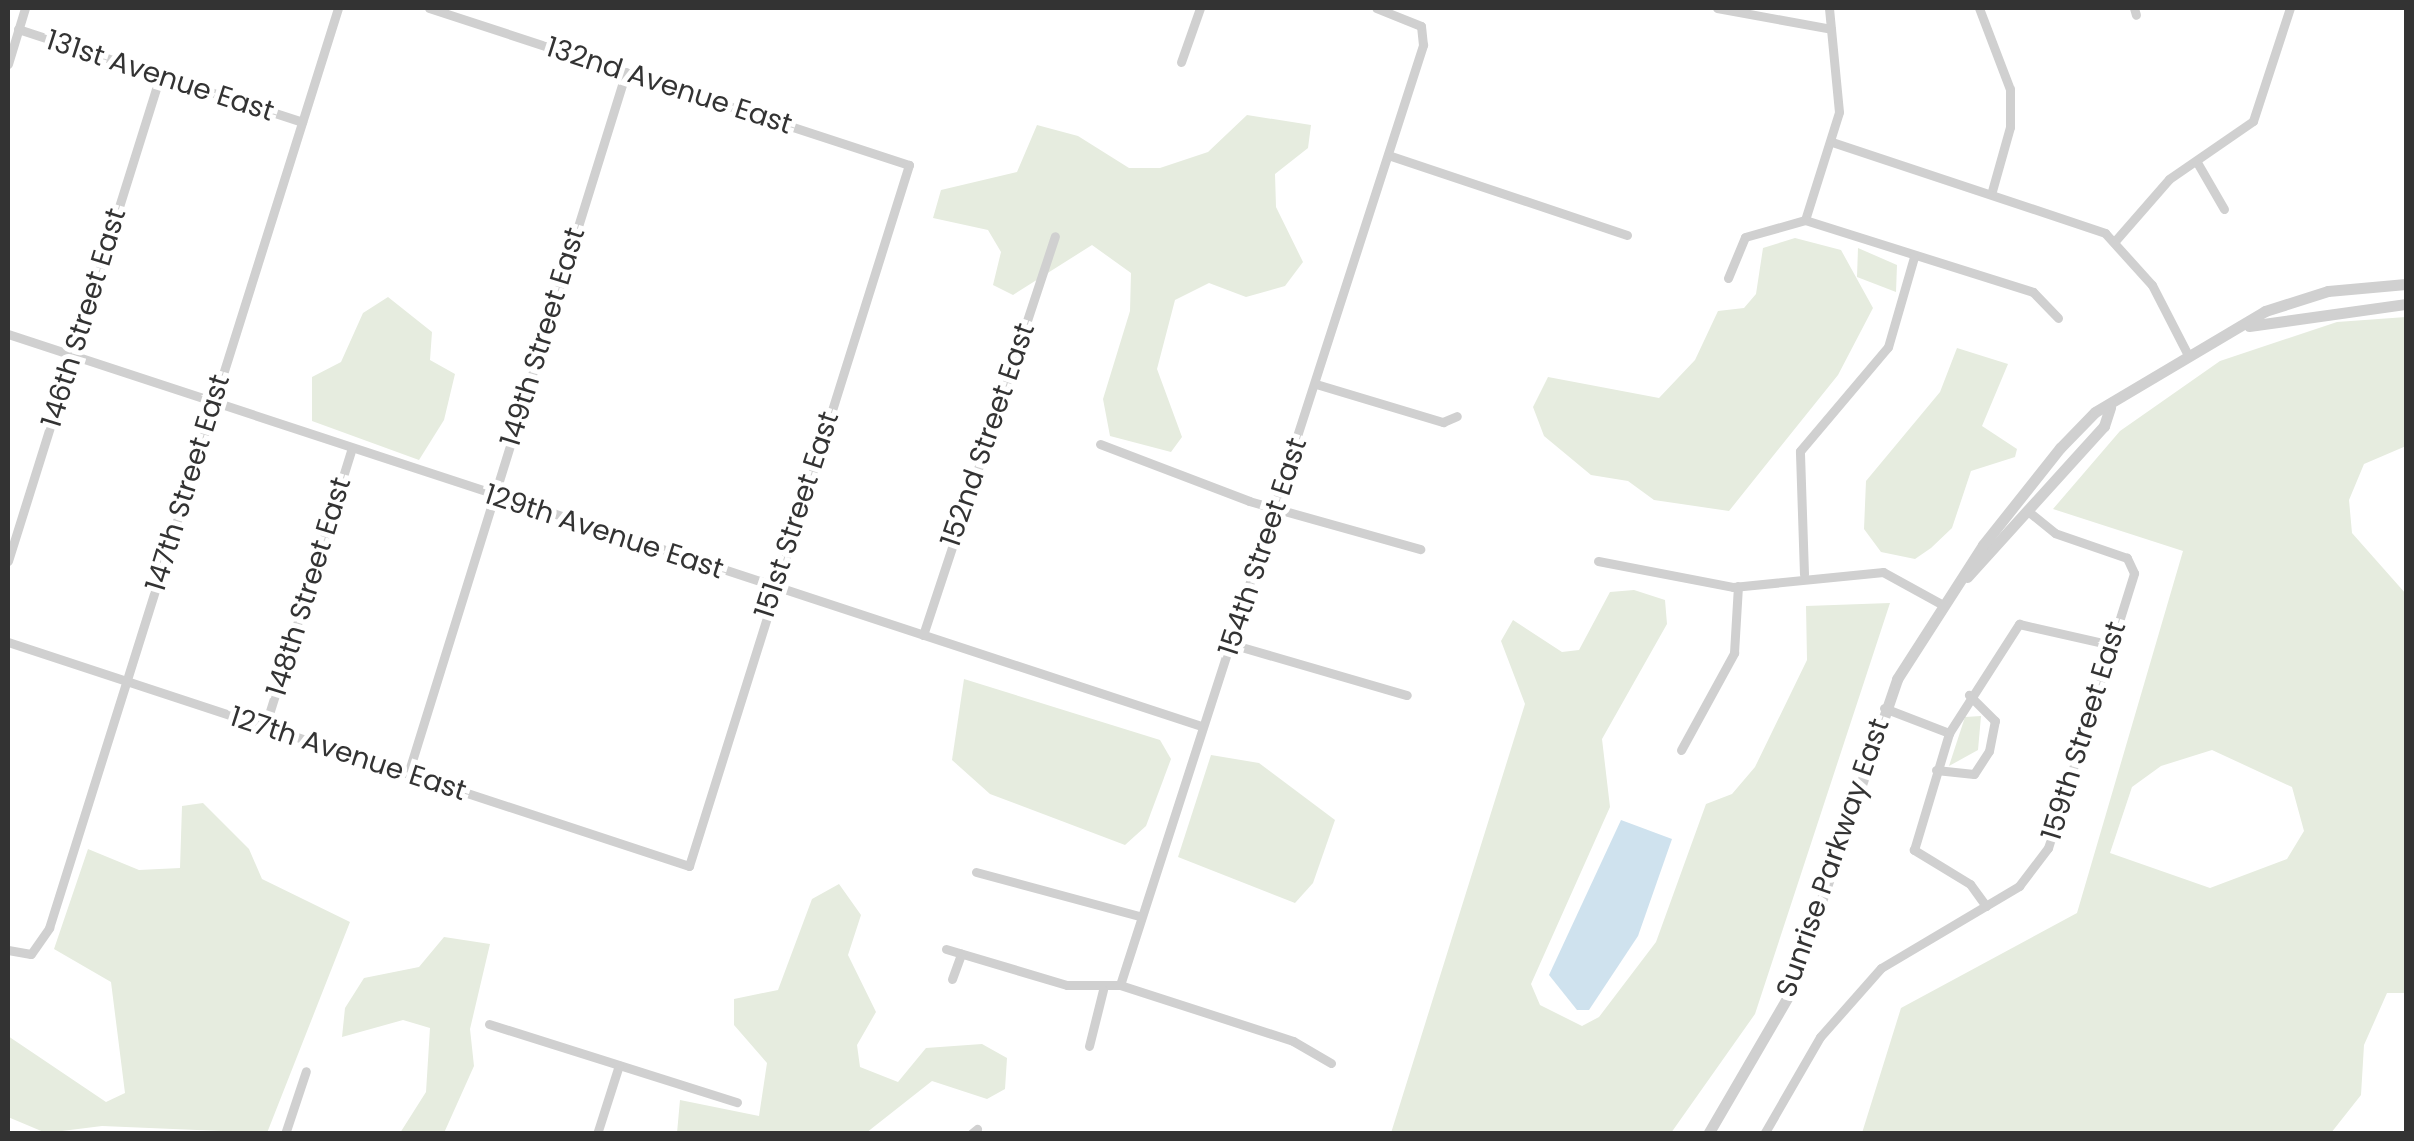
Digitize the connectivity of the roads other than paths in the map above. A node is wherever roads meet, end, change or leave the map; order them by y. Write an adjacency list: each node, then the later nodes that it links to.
1 (25, 8): 10 (street)
2 (338, 8): 16 (street, 147th Street East)
3 (429, 8): 14 (street, 132nd Avenue East)
4 (1200, 8): 12 (street)
5 (1376, 8): 18 (street, 154th Street East)
6 (1717, 8): 11 (street)
7 (1828, 8): 11 (street)
8 (1979, 8): 21 (street)
9 (2290, 8): 20 (street)
10 (18, 30): 13 (street); 15 (street, 131st Avenue East)
11 (1831, 30): 17 (street)
12 (1181, 62)
13 (8, 64)
14 (626, 72): 19 (street, 132nd Avenue East); 42 (street, 149th Street East)
15 (160, 76): 16 (street, 131st Avenue East); 35 (street, 146th Street East)
16 (302, 122): 37 (street, 147th Street East)
17 (1832, 142): 21 (street); 23 (street)
18 (1388, 156): 24 (street); 36 (street, 154th Street East)
19 (909, 164): 51 (street, 151st Street East)
20 (2198, 164): 22 (street); 26 (street)
21 (1992, 191): 26 (street)
22 (2224, 209)
23 (1805, 220): 27 (street); 28 (street)
24 (1627, 235)
25 (1055, 236): 53 (street, 152nd Street East)
26 (2115, 241): 34 (street)
27 (1914, 256): 31 (street); 48 (street)
28 (1728, 278)
29 (2406, 284): 32 (street)
30 (2406, 304): 32 (street)
31 (2058, 318)
32 (2249, 326): 34 (street, Sunrise Parkway East)
33 (8, 334): 35 (street, 129th Avenue East)
34 (2187, 353): 38 (street, Sunrise Parkway East)
35 (72, 355): 37 (street, 129th Avenue East); 46 (street, 146th Street East)
36 (1316, 384): 39 (street); 43 (street, 154th Street East)
37 (214, 402): 41 (street, 129th Avenue East); 57 (street, 147th Street East)
38 (2110, 407): 44 (street, Sunrise Parkway East); 49 (street, Sunrise Parkway East)
39 (1457, 416)
40 (1100, 444): 43 (street)
41 (352, 448): 42 (street, 129th Avenue East); 62 (street, 148th Street East)
42 (494, 495): 51 (street, 129th Avenue East); 66 (street, 149th Street East)
43 (1274, 508): 45 (street); 55 (street, 154th Street East)
44 (2029, 512): 49 (street, Sunrise Parkway East); 56 (street, 159th Street East)
45 (1420, 550)
46 (8, 560)
47 (1598, 561): 50 (street)
48 (1804, 574): 50 (street); 52 (street)
49 (1960, 583): 52 (street, Sunrise Parkway East)
50 (1738, 586): 64 (street)
51 (773, 588): 53 (street, 129th Avenue East); 67 (street, 151st Street East)
52 (1944, 605): 60 (street, Sunrise Parkway East)
53 (922, 636): 61 (street, 129th Avenue East)
54 (8, 642): 57 (street, 127th Avenue East)
55 (1231, 644): 58 (street); 61 (street, 154th Street East)
56 (2108, 644): 59 (street); 69 (street, 159th Street East)
57 (126, 681): 62 (street, 127th Avenue East); 72 (street, 147th Street East)
58 (1407, 695)
59 (1969, 695): 63 (street); 65 (street)
60 (1884, 708): 63 (street); 85 (street, Sunrise Parkway East)
61 (1201, 726): 70 (street, 154th Street East)
62 (265, 727): 66 (street, 127th Avenue East)
63 (1949, 733): 65 (street)
64 (1681, 750)
65 (1936, 770): 69 (street)
66 (408, 774): 67 (street, 127th Avenue East)
67 (689, 866)
68 (976, 872): 70 (street)
69 (1986, 906): 86 (street, 159th Street East)
70 (1139, 916): 75 (street, 154th Street East)
71 (946, 949): 73 (street)
72 (8, 950)
73 (960, 954): 74 (street); 76 (street)
74 (952, 979)
75 (1120, 984): 76 (street); 79 (street)
76 (1103, 990): 78 (street)
77 (490, 1024): 80 (street)
78 (1090, 1046)
79 (1331, 1062)
80 (620, 1065): 82 (street); 84 (street)
81 (306, 1070): 83 (street)
82 (737, 1102)
83 (285, 1134)
84 (597, 1134)
85 (1708, 1134)
86 (1764, 1134)

